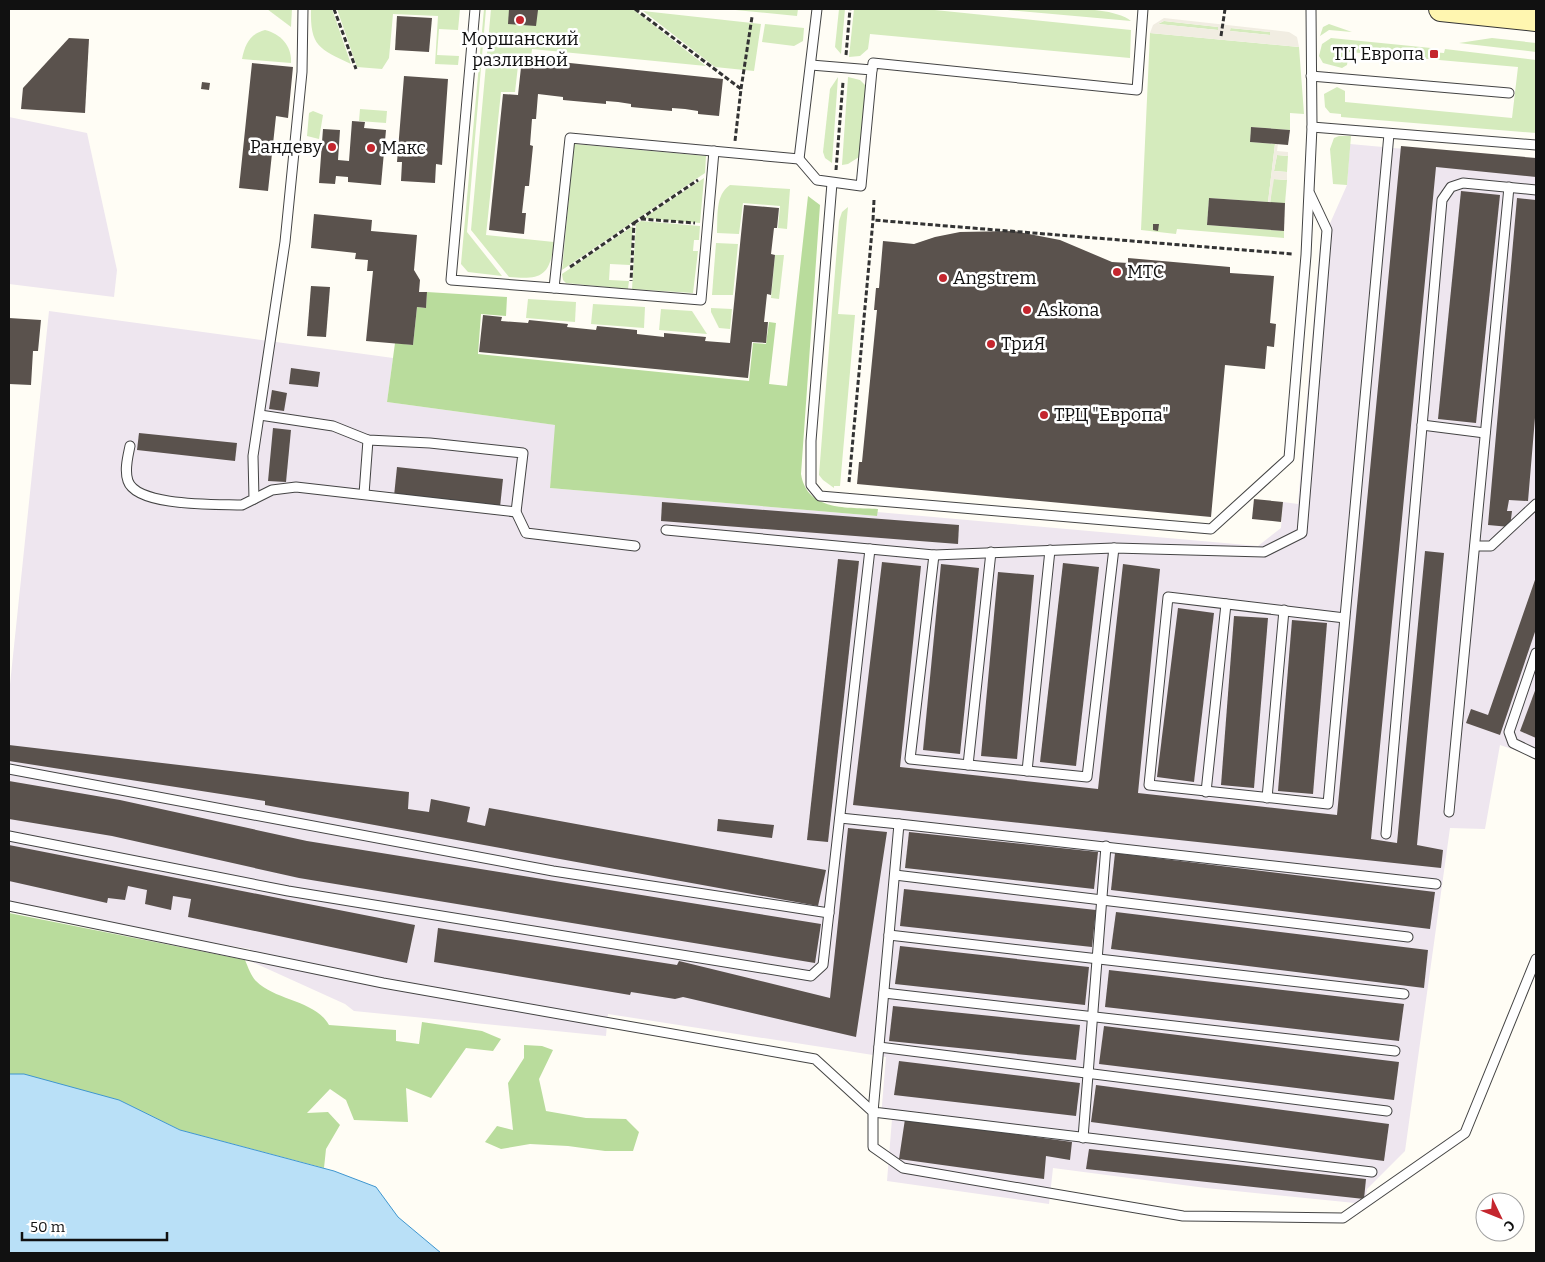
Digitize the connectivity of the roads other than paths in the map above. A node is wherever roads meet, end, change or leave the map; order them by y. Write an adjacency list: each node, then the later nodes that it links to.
1 (303, 9): 22 (lane)
2 (475, 9): 21 (lane)
3 (817, 9): 8 (lane)
4 (1143, 9): 9 (lane)
5 (1310, 9): 10 (lane)
6 (1441, 9): 7 (main road)
7 (1536, 19)
8 (810, 65): 9 (lane); 16 (lane)
9 (872, 70): 17 (lane)
10 (1310, 76): 11 (lane); 12 (lane)
11 (1509, 93)
12 (1312, 127): 13 (lane); 20 (lane)
13 (1389, 134): 14 (lane); 41 (lane)
14 (1536, 145)
15 (714, 151): 16 (lane); 21 (lane); 21 (lane)
16 (799, 159): 17 (lane)
17 (834, 183): 20 (lane)
18 (1509, 187): 19 (lane); 23 (lane); 24 (lane)
19 (1536, 190)
20 (1309, 192): 34 (lane)
21 (554, 288)
22 (260, 415): 25 (lane); 28 (lane)
23 (1422, 425): 24 (lane); 52 (lane)
24 (1485, 433): 33 (lane)
25 (368, 440): 27 (lane); 30 (lane)
26 (130, 446): 28 (lane)
27 (364, 494): 28 (lane); 30 (lane)
28 (254, 499)
29 (1536, 504): 33 (lane)
30 (516, 512): 32 (lane)
31 (666, 530): 35 (lane)
32 (635, 546)
33 (1474, 546): 49 (lane)
34 (1114, 548): 36 (lane); 46 (lane)
35 (870, 549): 38 (lane); 50 (lane)
36 (1050, 550): 37 (lane); 46 (lane)
37 (991, 552): 38 (lane); 44 (lane)
38 (934, 555): 44 (lane)
39 (1226, 604): 40 (lane); 47 (lane); 47 (lane)
40 (1284, 610): 41 (lane); 48 (lane)
41 (1345, 618): 48 (lane)
42 (1536, 653): 43 (lane)
43 (1536, 754)
44 (968, 765): 46 (lane)
45 (9, 769): 59 (lane)
46 (1027, 771)
47 (1206, 792): 48 (lane)
48 (1266, 798)
49 (1449, 812)
50 (840, 818): 51 (lane); 59 (lane)
51 (899, 824): 54 (lane); 55 (lane)
52 (1386, 834)
53 (9, 836): 59 (lane)
54 (1106, 846): 56 (lane); 57 (lane)
55 (894, 875): 57 (lane); 60 (lane)
56 (1436, 884)
57 (1102, 899): 61 (lane); 62 (lane)
58 (9, 906): 71 (lane)
59 (829, 913)
60 (889, 935): 62 (lane); 64 (lane)
61 (1408, 938)
62 (1097, 958): 65 (lane); 66 (lane)
63 (1536, 959): 71 (lane)
64 (884, 993): 66 (lane); 67 (lane)
65 (1404, 994)
66 (1092, 1016): 68 (lane); 69 (lane)
67 (879, 1047): 69 (lane); 71 (lane)
68 (1395, 1051)
69 (1088, 1072): 70 (lane); 72 (lane)
70 (1387, 1111)
71 (874, 1112): 72 (lane)
72 (1082, 1138): 73 (lane)
73 (1372, 1172)

